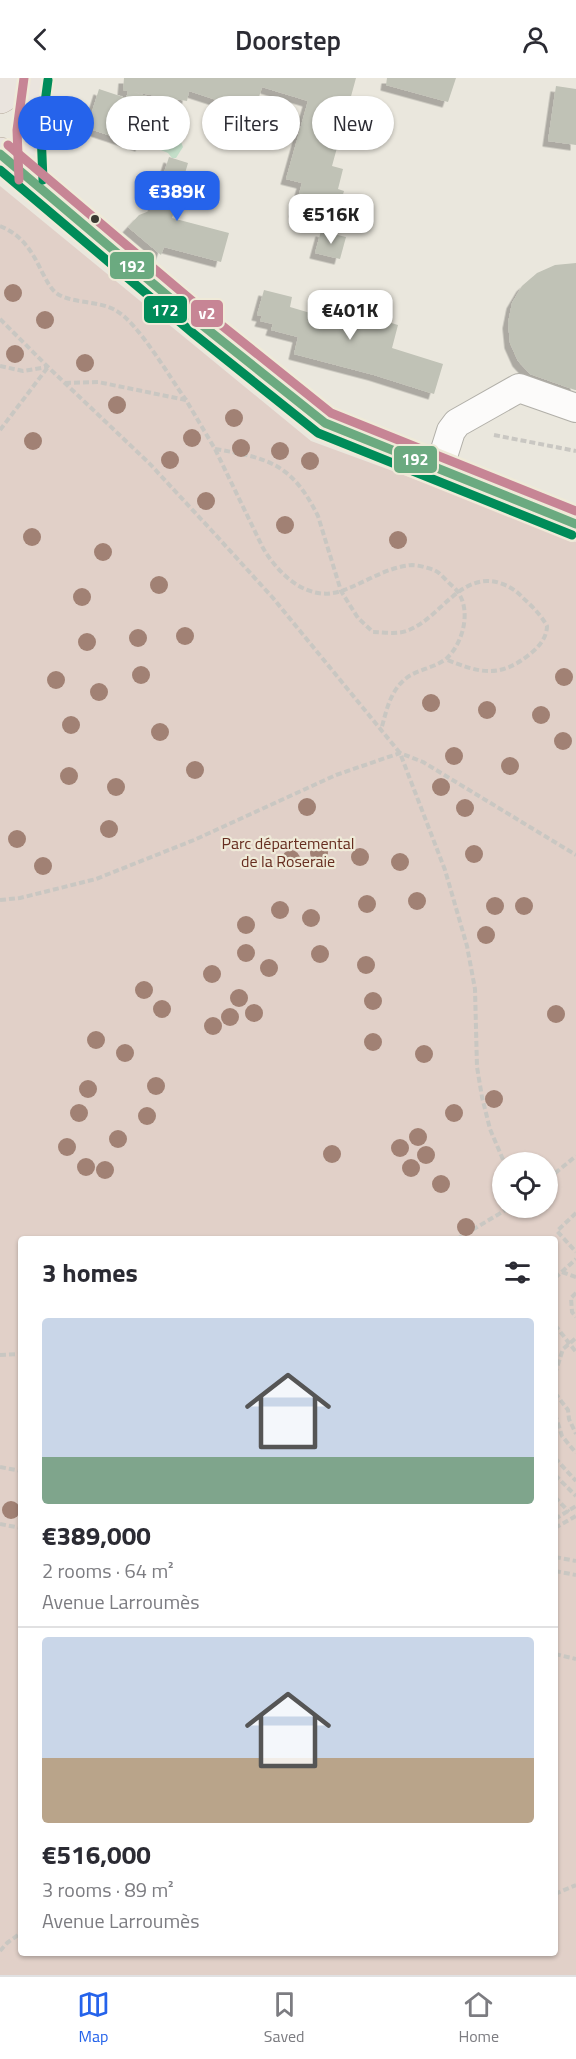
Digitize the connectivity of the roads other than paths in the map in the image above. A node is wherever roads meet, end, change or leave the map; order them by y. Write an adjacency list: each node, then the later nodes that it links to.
1 (30, 78): 3 (main road)
2 (36, 78): 5 (main road)
3 (0, 97)
4 (0, 154): 5 (main road)
5 (31, 180): 7 (main road)
6 (576, 408): 7 (lane)
7 (439, 469): 8 (main road)
8 (576, 524)

